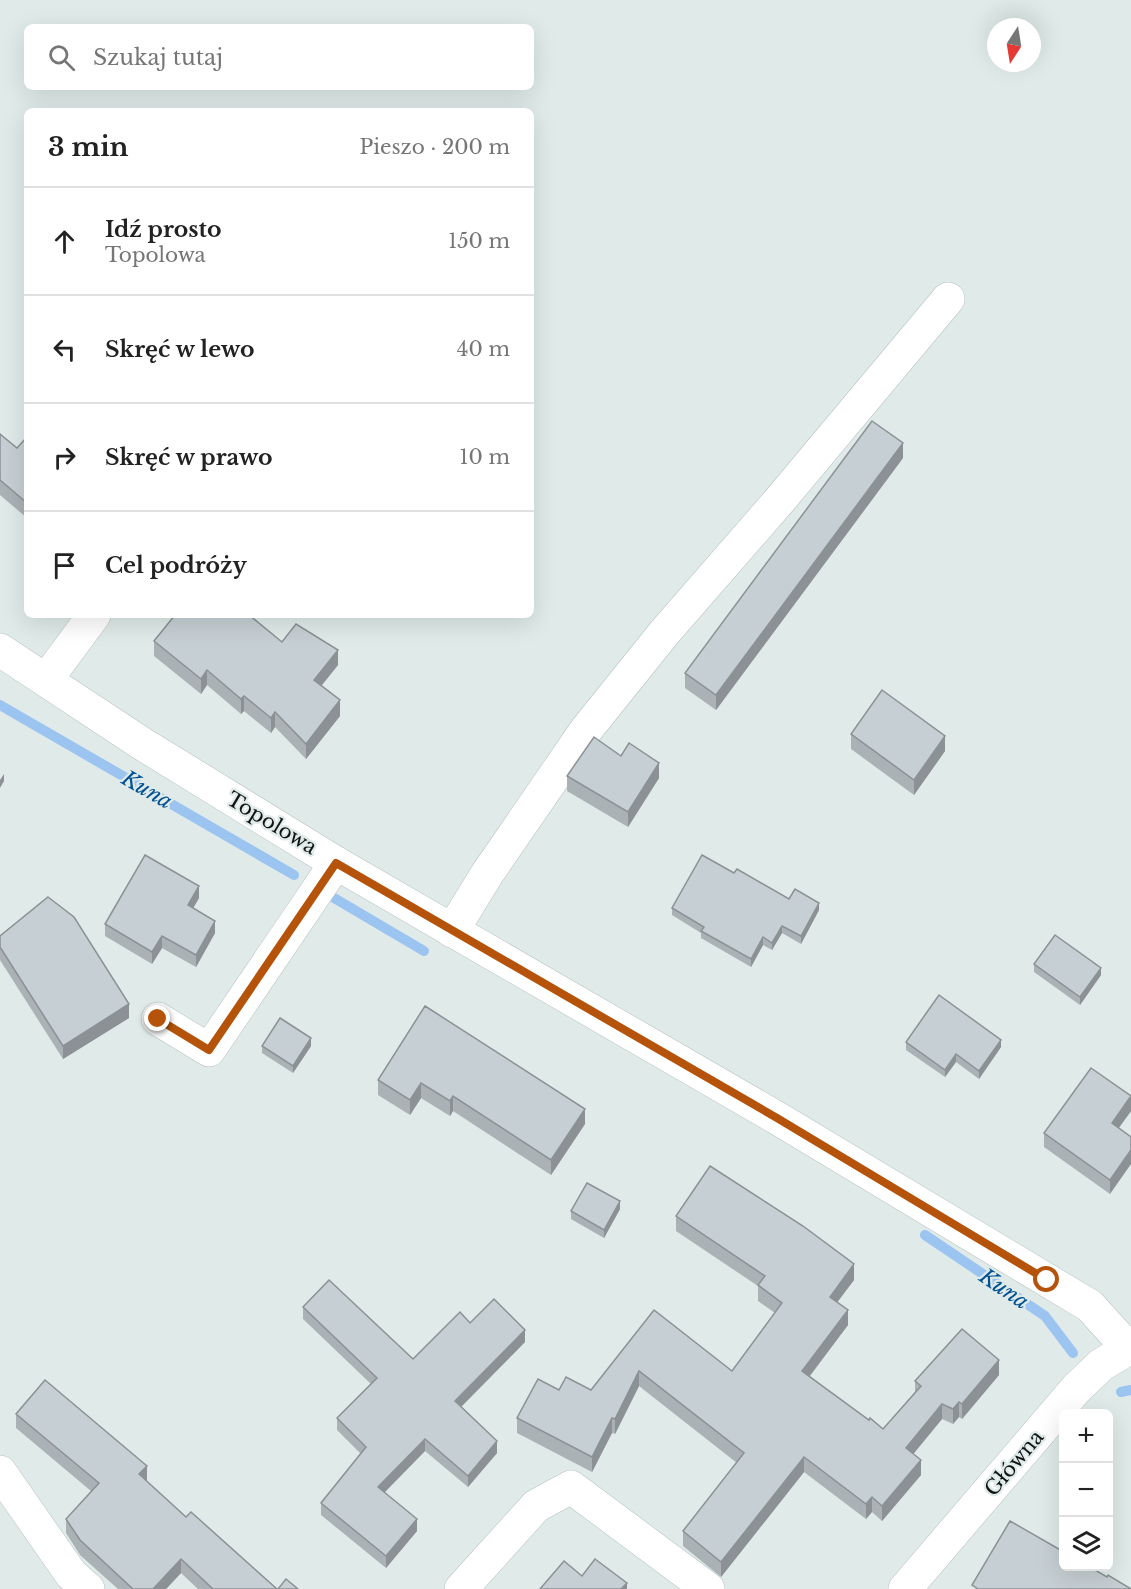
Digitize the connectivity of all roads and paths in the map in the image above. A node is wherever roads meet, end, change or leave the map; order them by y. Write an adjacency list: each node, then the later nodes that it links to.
1 (948, 299): 6 (street)
2 (92, 618): 4 (street)
3 (0, 650): 4 (street, Topolowa)
4 (46, 680): 5 (street, Topolowa)
5 (336, 863): 6 (street, Topolowa); 7 (street)
6 (452, 931): 8 (street, Topolowa)
7 (158, 1019)
8 (1129, 1347): 13 (street, Główna)
9 (0, 1472): 10 (street)
10 (88, 1589)
11 (461, 1589): 12 (street)
12 (708, 1589)
13 (905, 1589)

